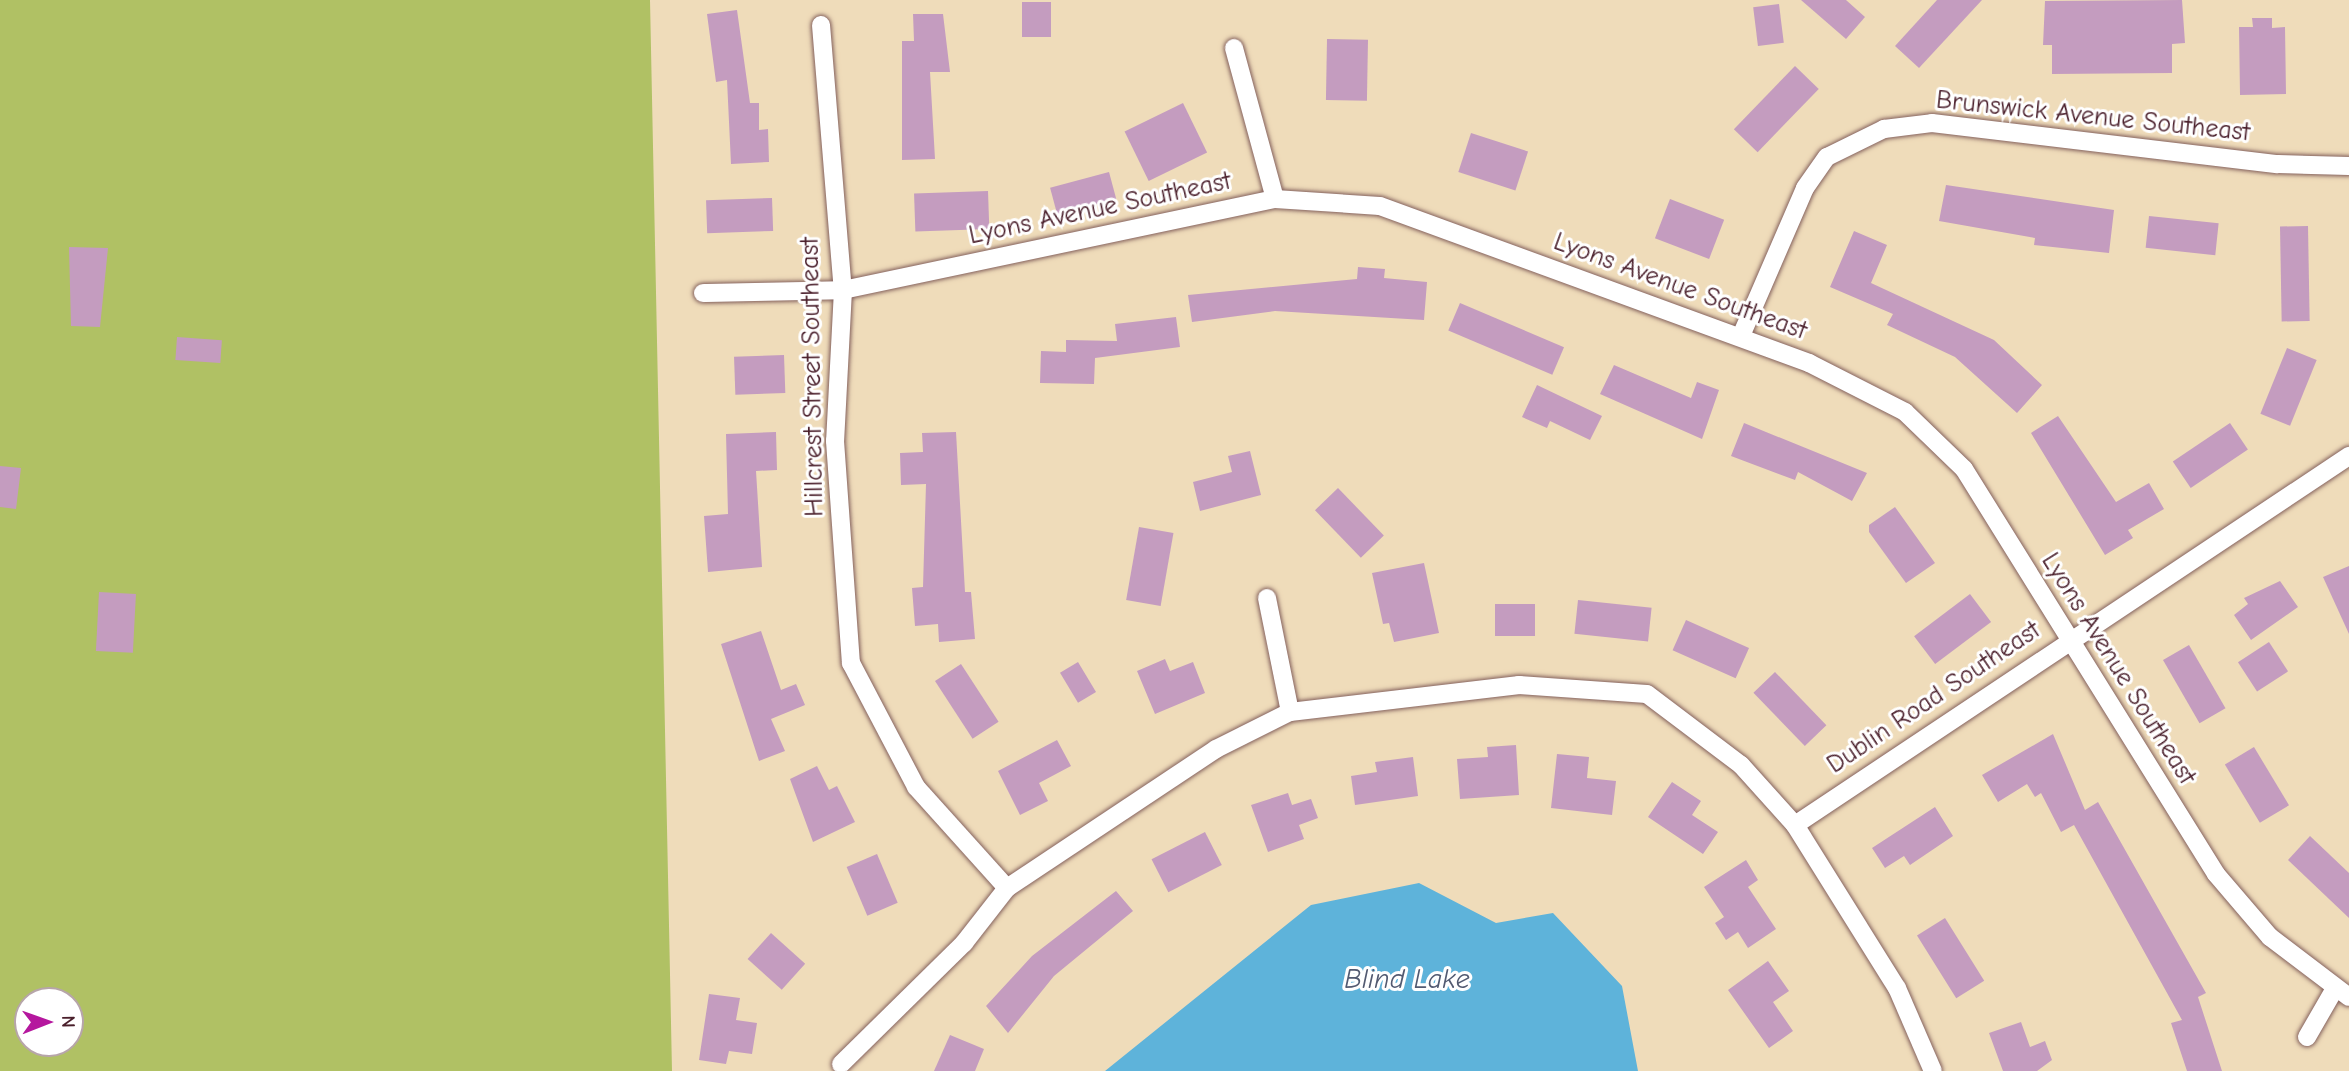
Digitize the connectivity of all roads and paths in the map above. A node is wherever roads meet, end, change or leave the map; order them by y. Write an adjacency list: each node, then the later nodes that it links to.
1 (821, 25): 5 (street, Hillcrest Street Southeast)
2 (1234, 48): 4 (street)
3 (2349, 166): 7 (street, Brunswick Avenue Southeast)
4 (1275, 198): 5 (street, Lyons Avenue Southeast); 7 (street, Lyons Avenue Southeast)
5 (843, 290): 6 (street, Lyons Avenue Southeast); 13 (street, Hillcrest Street Southeast)
6 (702, 293)
7 (1741, 336): 10 (street, Lyons Avenue Southeast)
8 (2349, 456): 10 (street, Dublin Road Southeast)
9 (1266, 598): 11 (street)
10 (2068, 638): 12 (street, Dublin Road Southeast); 14 (street, Lyons Avenue Southeast)
11 (1290, 712): 12 (street); 13 (street)
12 (1795, 825): 17 (street)
13 (1007, 888): 16 (street)
14 (2342, 994): 15 (street)
15 (2307, 1037)
16 (841, 1064)
17 (1933, 1071)

